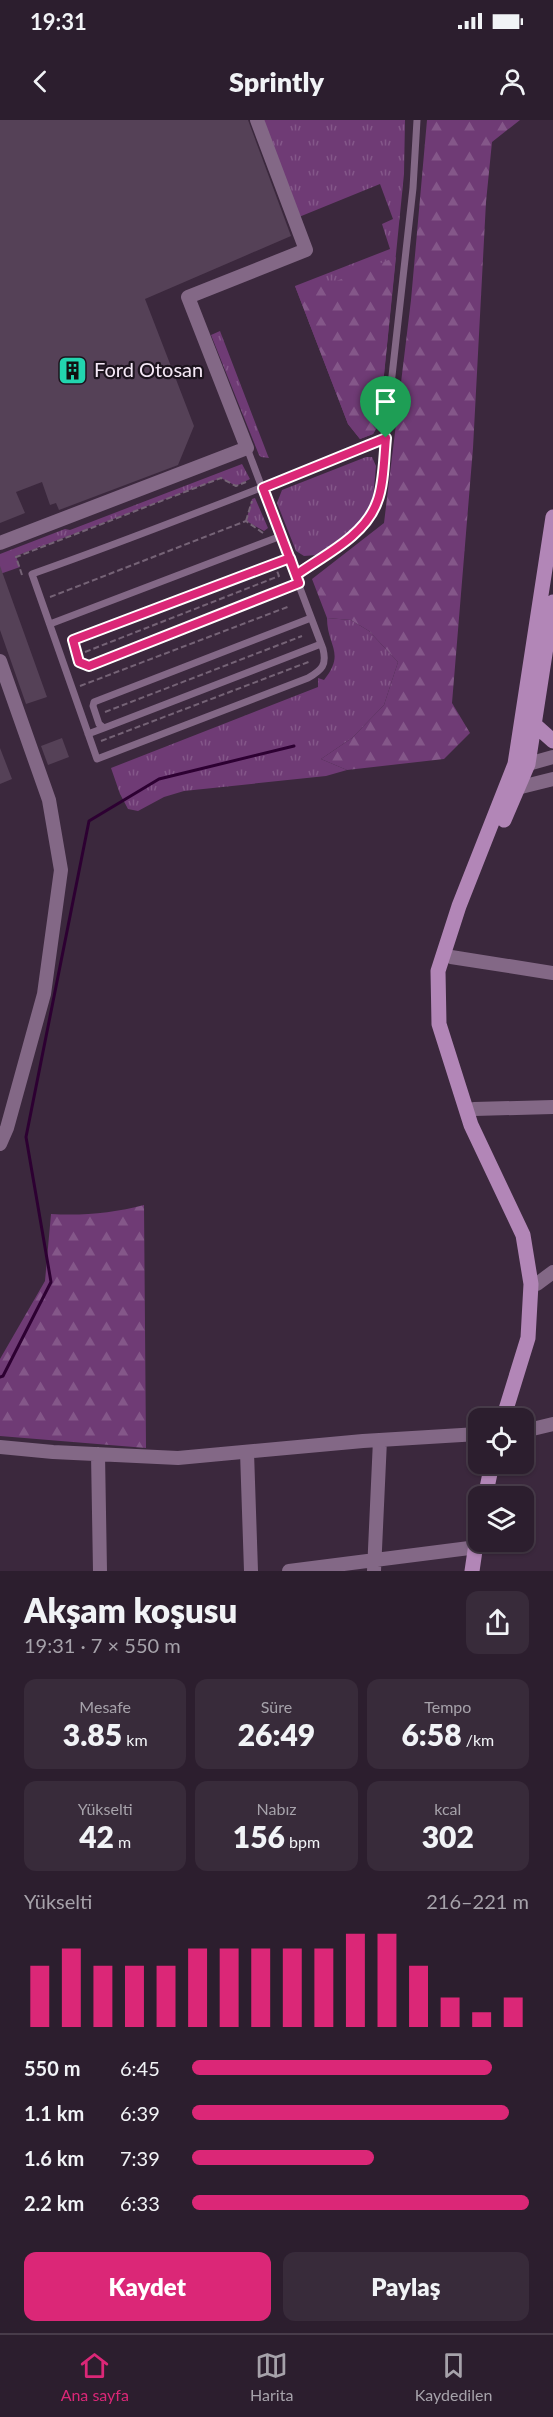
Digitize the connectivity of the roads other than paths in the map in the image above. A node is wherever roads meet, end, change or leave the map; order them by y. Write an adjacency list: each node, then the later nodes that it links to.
1 (257, 120): 4 (street)
2 (417, 120): 3 (lane)
3 (386, 438): 5 (lane); 10 (lane)
4 (247, 448): 5 (lane); 8 (street)
5 (263, 488): 7 (lane); 14 (lane)
6 (553, 517): 34 (main road)
7 (281, 536): 9 (lane); 14 (lane)
8 (0, 543)
9 (290, 558): 10 (lane); 11 (lane)
10 (296, 575): 11 (lane)
11 (299, 583): 13 (lane)
12 (553, 602): 19 (main road)
13 (311, 618): 15 (lane); 17 (lane)
14 (50, 624): 18 (lane)
15 (321, 644): 20 (lane); 21 (lane)
16 (0, 661): 31 (street)
17 (96, 714): 18 (lane); 20 (lane)
18 (82, 717): 21 (lane)
19 (534, 724): 22 (main road); 24 (main road)
20 (104, 728): 21 (lane)
21 (92, 732)
22 (553, 741)
23 (553, 757): 24 (street)
24 (528, 764): 26 (main road)
25 (553, 779): 26 (street)
26 (517, 788): 27 (main road)
27 (451, 957): 28 (street); 30 (main road)
28 (553, 973)
29 (553, 1107): 30 (street)
30 (474, 1109): 33 (main road)
31 (0, 1144)
32 (553, 1272): 33 (street)
33 (537, 1284): 35 (main road)
34 (506, 1408)
35 (514, 1408)
36 (553, 1424): 37 (street)
37 (534, 1429)
38 (468, 1435): 39 (street)
39 (380, 1440): 41 (street); 46 (street)
40 (0, 1447): 42 (street)
41 (247, 1452): 42 (street); 48 (street)
42 (98, 1454): 47 (street)
43 (468, 1548): 46 (street)
44 (479, 1552): 50 (main road)
45 (482, 1552): 51 (main road)
46 (374, 1565): 49 (street)
47 (100, 1571)
48 (251, 1571)
49 (289, 1571)
50 (472, 1571)
51 (482, 1571)

